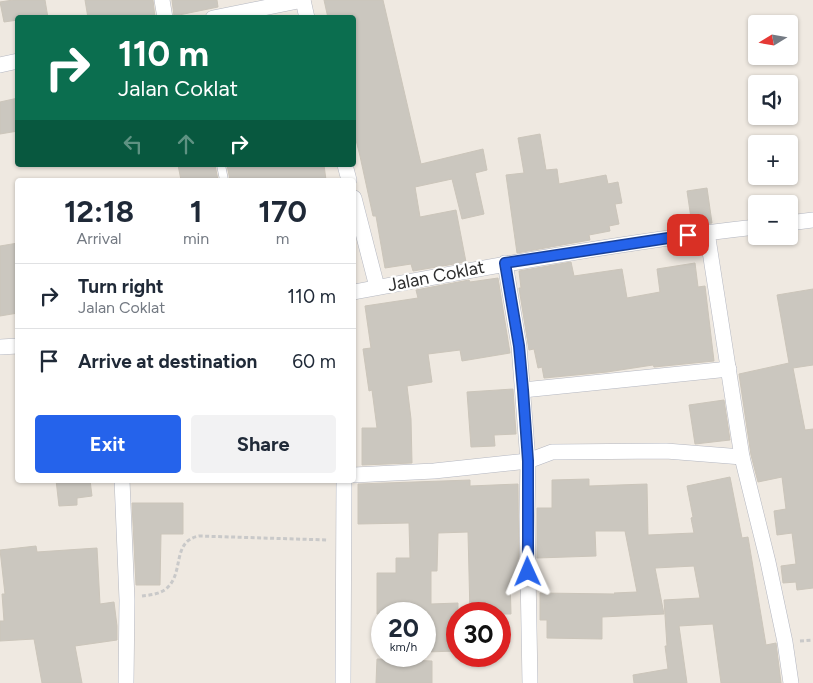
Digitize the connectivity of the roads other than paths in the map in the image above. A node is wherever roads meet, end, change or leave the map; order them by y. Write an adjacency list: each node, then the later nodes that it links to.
1 (162, 0): 3 (street)
2 (303, 0): 4 (street); 5 (street)
3 (164, 15)
4 (228, 15)
5 (306, 15)
6 (15, 62): 7 (street)
7 (0, 65)
8 (356, 206): 14 (street)
9 (813, 220): 10 (street)
10 (798, 222)
11 (748, 227): 12 (street, Jalan Coklat)
12 (707, 232): 13 (street, Jalan Coklat); 18 (street)
13 (505, 263): 14 (street, Jalan Coklat); 19 (street)
14 (377, 287): 15 (street, Jalan Coklat)
15 (356, 292)
16 (15, 346): 17 (street)
17 (0, 347)
18 (729, 369): 19 (street); 20 (street)
19 (523, 390): 21 (street)
20 (742, 457): 21 (street); 28 (street)
21 (528, 461): 22 (street); 27 (street)
22 (358, 475)
23 (122, 483): 25 (street)
24 (344, 483): 26 (street)
25 (126, 683)
26 (343, 683)
27 (530, 683)
28 (791, 683)

